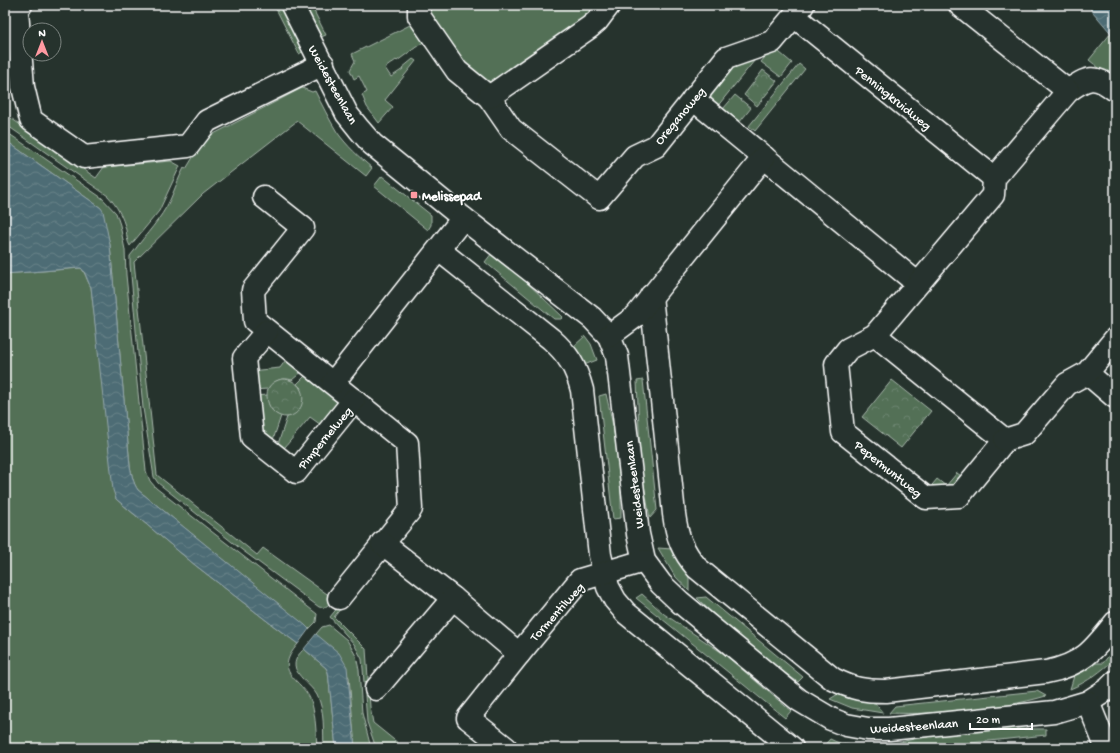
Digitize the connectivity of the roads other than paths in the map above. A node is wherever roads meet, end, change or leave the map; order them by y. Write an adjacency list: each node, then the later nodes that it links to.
1 (21, 5): 7 (street)
2 (292, 5): 7 (street, Weidesteenlaan)
3 (609, 5): 10 (street)
4 (960, 5): 9 (street)
5 (419, 10): 10 (street, Oreganoweg)
6 (798, 11): 11 (street, Oreganoweg); 13 (street, Penningkruidweg)
7 (323, 64): 15 (street, Weidesteenlaan)
8 (1115, 90): 9 (street)
9 (1068, 91): 13 (street)
10 (489, 97): 11 (street, Oreganoweg)
11 (693, 99): 12 (street)
12 (764, 157): 17 (street); 18 (street)
13 (994, 178): 17 (street)
14 (264, 197): 19 (street, Pimpernelweg)
15 (464, 218): 16 (street); 21 (street, Weidesteenlaan)
16 (439, 250): 24 (street); 30 (street)
17 (917, 284): 20 (street, Pepermuntweg)
18 (651, 296): 21 (street); 33 (street)
19 (267, 330): 24 (street, Pimpernelweg); 26 (street, Pimpernelweg)
20 (875, 335): 27 (street); 27 (street, Pepermuntweg)
21 (609, 336): 29 (street, Weidesteenlaan)
22 (1115, 339): 23 (street)
23 (1087, 374): 25 (street); 27 (street)
24 (333, 383): 26 (street, Pimpernelweg)
25 (1115, 397)
26 (354, 400): 28 (street, Pimpernelweg)
27 (1005, 440)
28 (382, 543): 31 (street, Pimpernelweg); 32 (street)
29 (644, 561): 30 (street, Tormentilweg); 37 (street, Weidesteenlaan)
30 (603, 573): 34 (street, Tormentilweg); 40 (street)
31 (339, 598)
32 (452, 598): 34 (street); 36 (street)
33 (1115, 623)
34 (519, 654): 39 (street, Tormentilweg)
35 (1115, 682): 37 (street, Weidesteenlaan)
36 (376, 689)
37 (1088, 702): 38 (street)
38 (1105, 743)
39 (506, 748)
40 (792, 748)

